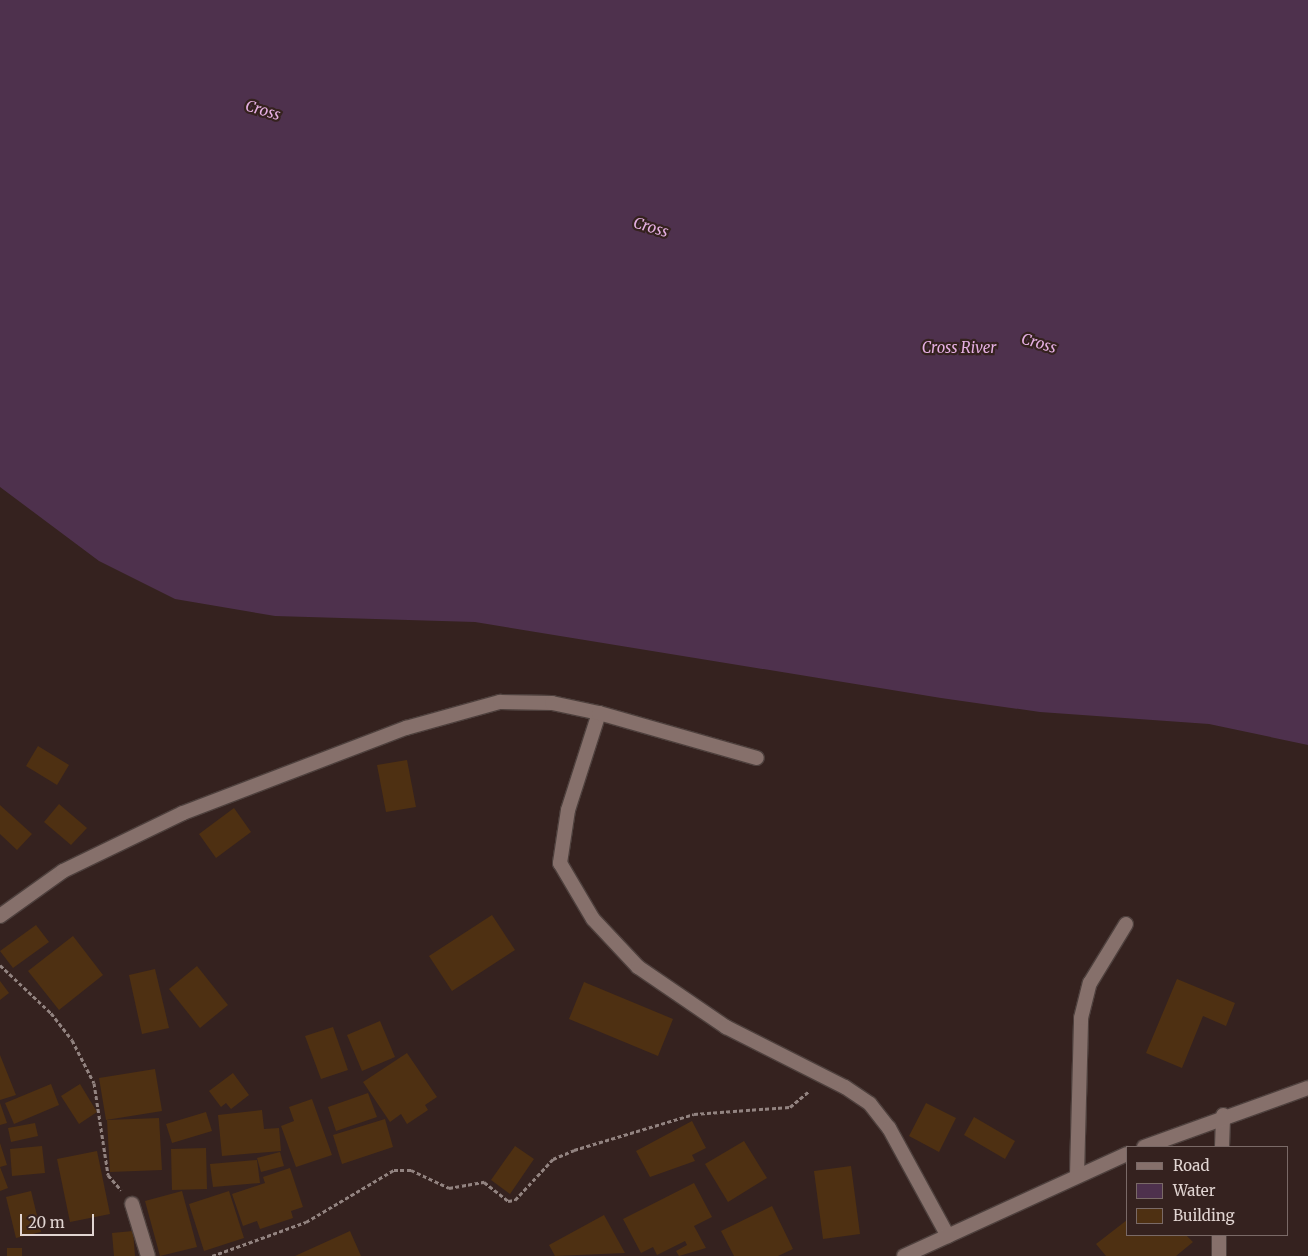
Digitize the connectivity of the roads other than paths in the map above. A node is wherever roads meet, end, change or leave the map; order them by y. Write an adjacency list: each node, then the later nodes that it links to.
1 (599, 713): 2 (street); 3 (street); 12 (street)
2 (758, 758)
3 (0, 916)
4 (1126, 924): 10 (street)
5 (1308, 1088): 6 (street)
6 (1223, 1115): 7 (street); 8 (street)
7 (1146, 1146)
8 (1222, 1146)
9 (1126, 1154): 10 (street)
10 (1077, 1175): 12 (street)
11 (132, 1204): 15 (street)
12 (948, 1236): 14 (street)
13 (1219, 1236): 16 (street)
14 (907, 1255)
15 (148, 1256)
16 (1219, 1256)

